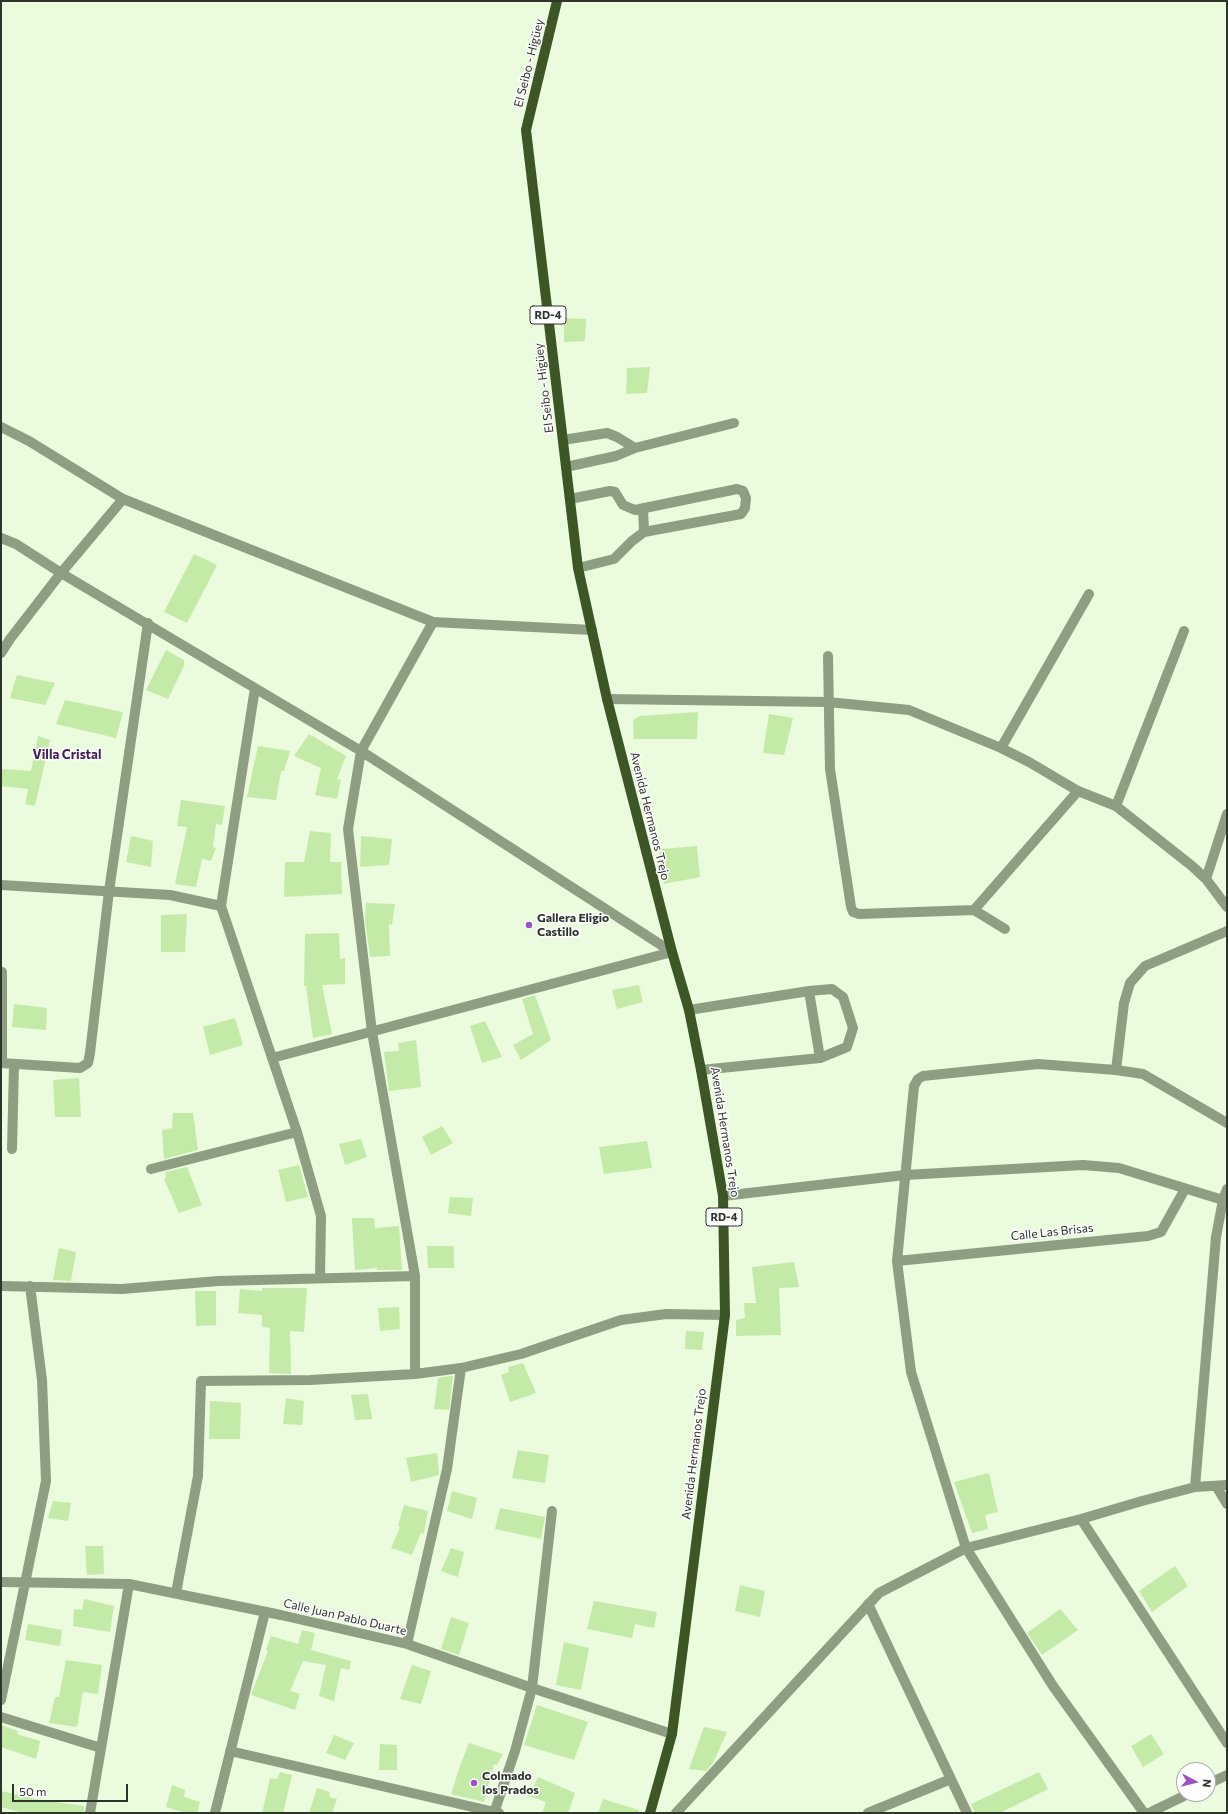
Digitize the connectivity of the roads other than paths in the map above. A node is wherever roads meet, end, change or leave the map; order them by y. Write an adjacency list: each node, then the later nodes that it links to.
1 (557, 1): 4 (main road, El Seibo - Higüey / RD-4)
2 (734, 423): 5 (street)
3 (1, 427): 8 (street)
4 (563, 440): 5 (street); 6 (main road, El Seibo - Higüey / RD-4)
5 (635, 448): 6 (street)
6 (566, 467): 7 (main road, El Seibo - Higüey / RD-4)
7 (570, 499): 9 (street); 12 (main road, El Seibo - Higüey / RD-4)
8 (123, 500): 13 (street); 15 (street)
9 (643, 508): 10 (street); 10 (street)
10 (644, 532): 12 (street)
11 (1, 538): 13 (street)
12 (578, 568): 17 (main road, El Seibo - Higüey / RD-4)
13 (61, 573): 16 (street); 19 (street)
14 (1089, 594): 24 (street)
15 (433, 622): 17 (street); 25 (street)
16 (148, 623): 21 (street); 31 (street)
17 (592, 630): 22 (main road, Avenida Hermanos Trejo / RD-4)
18 (1184, 631): 27 (street)
19 (1, 653)
20 (828, 656): 23 (street)
21 (255, 688): 25 (street); 32 (street)
22 (607, 699): 23 (street); 37 (main road, Avenida Hermanos Trejo / RD-4)
23 (828, 702): 24 (street); 34 (street)
24 (1001, 748): 26 (street)
25 (361, 751): 37 (street); 41 (street)
26 (1078, 791): 27 (street); 34 (street)
27 (1116, 806): 29 (street)
28 (1227, 814): 29 (street)
29 (1206, 879): 33 (street)
30 (1, 884): 31 (street)
31 (109, 891): 32 (street); 45 (street)
32 (221, 906): 42 (street)
33 (1227, 907)
34 (974, 910): 35 (street)
35 (1004, 929)
36 (1227, 931): 47 (street)
37 (672, 952): 40 (main road, Avenida Hermanos Trejo / RD-4); 41 (street)
38 (2, 972): 44 (street)
39 (809, 991): 40 (street); 43 (street); 43 (street)
40 (689, 1010): 46 (main road, Avenida Hermanos Trejo / RD-4)
41 (372, 1032): 42 (street); 58 (street)
42 (272, 1058): 49 (street)
43 (820, 1058): 46 (street)
44 (2, 1063): 45 (street)
45 (14, 1065): 50 (street)
46 (702, 1070): 55 (main road, Avenida Hermanos Trejo / RD-4)
47 (1116, 1070): 48 (street); 52 (street)
48 (1227, 1123)
49 (298, 1132): 51 (street); 59 (street)
50 (12, 1149)
51 (151, 1169)
52 (905, 1175): 53 (street); 55 (street); 57 (street)
53 (1185, 1189): 56 (street); 57 (street, Calle Las Brisas)
54 (1227, 1189): 56 (street)
55 (723, 1196): 62 (main road, Avenida Hermanos Trejo / RD-4)
56 (1223, 1200): 67 (street)
57 (896, 1261): 71 (street)
58 (415, 1276): 59 (street); 64 (street)
59 (320, 1278): 61 (street)
60 (1, 1286): 61 (street)
61 (30, 1286): 73 (street)
62 (725, 1315): 63 (street); 82 (main road, Avenida Hermanos Trejo / RD-4)
63 (461, 1368): 64 (street); 78 (street)
64 (415, 1374): 75 (street)
65 (1227, 1485): 66 (street)
66 (1216, 1486): 67 (street); 68 (street)
67 (1194, 1487): 70 (street)
68 (1227, 1504)
69 (552, 1512): 79 (street)
70 (1081, 1519): 71 (street); 83 (street)
71 (966, 1548): 76 (street); 97 (street)
72 (1, 1582): 73 (street, Calle Juan Pablo Duarte)
73 (25, 1582): 74 (street, Calle Juan Pablo Duarte); 80 (street)
74 (129, 1584): 75 (street, Calle Juan Pablo Duarte); 84 (street)
75 (176, 1593): 77 (street, Calle Juan Pablo Duarte)
76 (868, 1604): 87 (street); 94 (street)
77 (265, 1612): 78 (street, Calle Juan Pablo Duarte); 85 (street)
78 (407, 1644): 79 (street, Calle Juan Pablo Duarte)
79 (532, 1688): 82 (street, Calle Juan Pablo Duarte); 92 (street)
80 (1, 1700)
81 (1, 1717): 84 (street)
82 (672, 1734): 93 (main road, Avenida Hermanos Trejo / RD-4)
83 (1227, 1743)
84 (101, 1748): 90 (street)
85 (230, 1751): 91 (street); 92 (street)
86 (1227, 1774): 88 (street)
87 (951, 1779): 95 (street); 96 (street)
88 (1216, 1780)
89 (1176, 1800): 98 (street)
90 (90, 1813)
91 (215, 1813)
92 (496, 1813)
93 (650, 1813)
94 (676, 1813)
95 (868, 1813)
96 (966, 1813)
97 (1144, 1813)
98 (1149, 1813)

